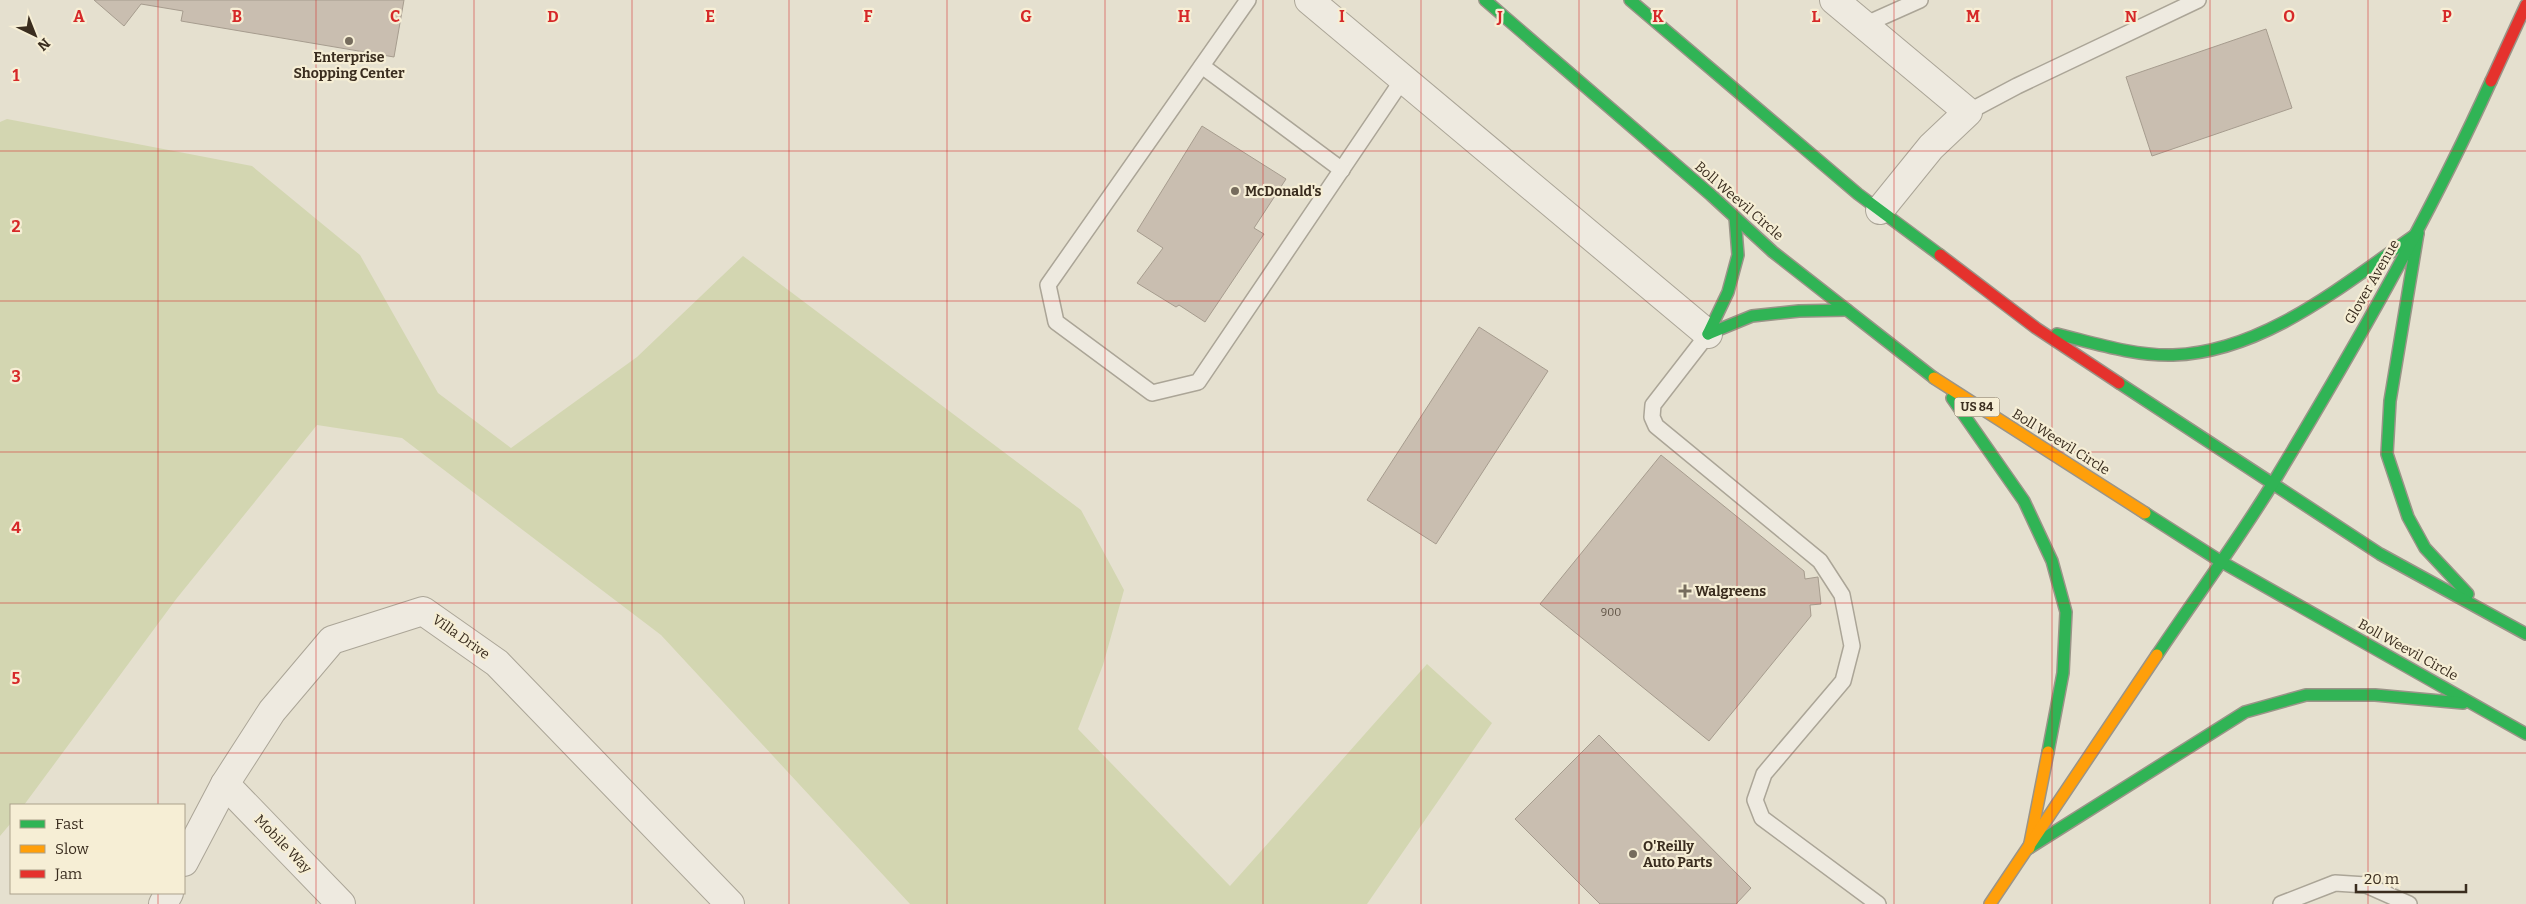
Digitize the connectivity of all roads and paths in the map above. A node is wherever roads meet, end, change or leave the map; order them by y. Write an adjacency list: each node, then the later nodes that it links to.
1 (1248, 0): 10 (lane)
2 (1309, 0): 11 (street)
3 (1484, 0): 15 (main road, Boll Weevil Circle / US 84)
4 (1630, 0): 14 (main road)
5 (1834, 0): 9 (street)
6 (1918, 0): 9 (lane)
7 (2198, 0): 12 (lane)
8 (2526, 5): 16 (main road, Glover Avenue)
9 (1864, 25): 12 (street)
10 (1202, 66): 13 (lane); 13 (lane)
11 (1403, 79): 13 (lane); 19 (street)
12 (1968, 112): 14 (street)
13 (1342, 170)
14 (1880, 210): 18 (main road)
15 (1735, 217): 17 (main road, Boll Weevil Circle / US 84); 19 (main road)
16 (2418, 233): 18 (main road); 21 (main road, Glover Avenue); 23 (main road)
17 (1847, 310): 19 (main road); 20 (main road, Boll Weevil Circle / US 84)
18 (2036, 328): 21 (main road)
19 (1708, 334): 32 (lane)
20 (1944, 386): 22 (main road, Boll Weevil Circle / US 84); 28 (main road)
21 (2272, 484): 22 (main road, Glover Avenue); 23 (main road)
22 (2220, 561): 25 (main road, Boll Weevil Circle / US 84); 28 (main road, Glover Avenue)
23 (2484, 612): 24 (main road)
24 (2526, 634)
25 (2472, 703): 26 (main road, Boll Weevil Circle / US 84); 28 (main road)
26 (2526, 734)
27 (225, 784): 29 (street, Villa Drive); 30 (street, Mobile Way); 31 (street, Villa Drive)
28 (2029, 848): 33 (main road, Glover Avenue)
29 (185, 860)
30 (341, 904)
31 (730, 904)
32 (1878, 904)
33 (1990, 904)
34 (2281, 904): 35 (lane)
35 (2409, 904)

